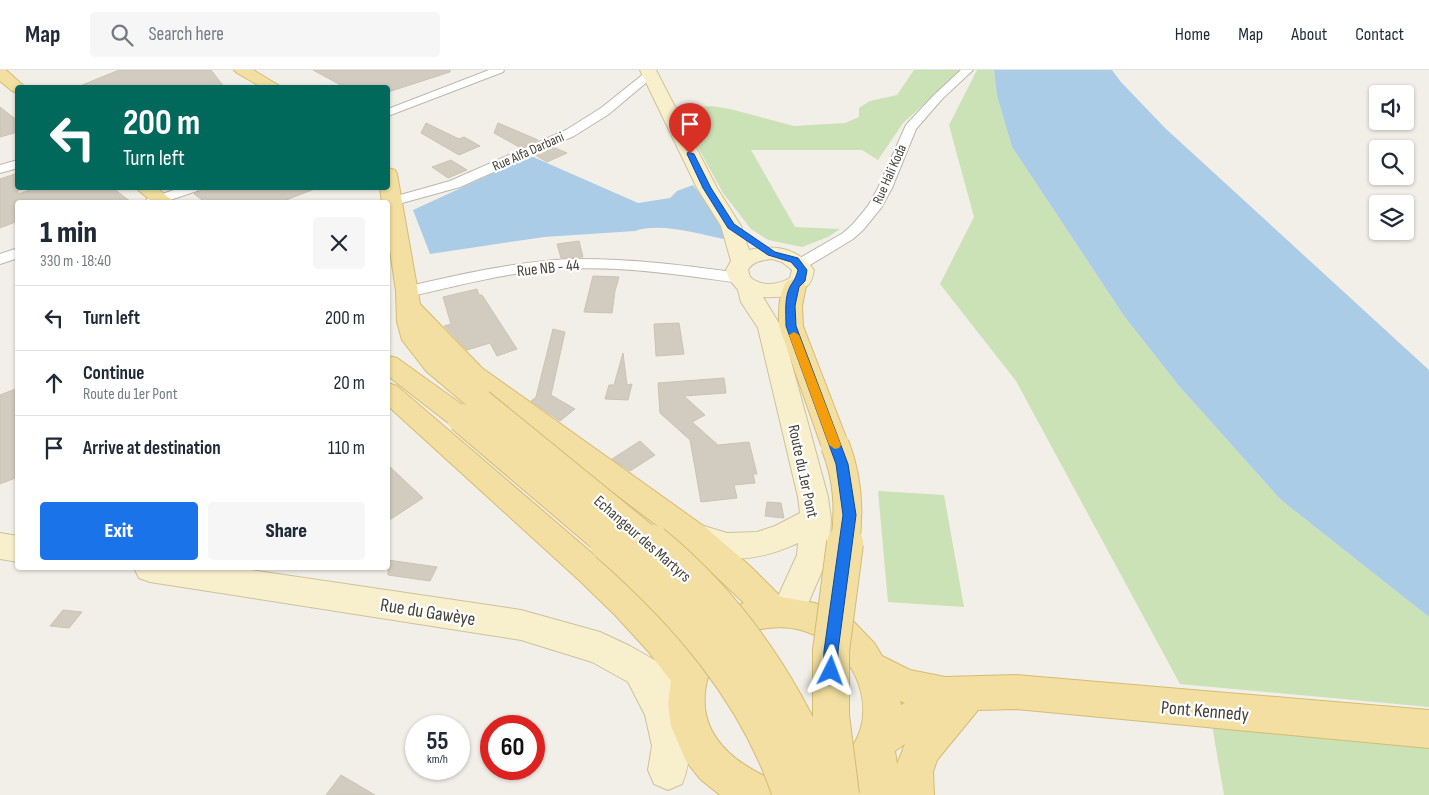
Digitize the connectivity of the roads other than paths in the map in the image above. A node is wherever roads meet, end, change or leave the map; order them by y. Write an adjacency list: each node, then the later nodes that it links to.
1 (242, 70): 8 (main road)
2 (464, 70): 7 (street)
3 (499, 70): 7 (street)
4 (968, 70): 22 (street, Rue Hali Koda)
5 (649, 72): 16 (street, Rue Alfa Darbani); 17 (street, Route du 1er Pont)
6 (0, 73): 9 (main road)
7 (481, 77): 10 (street)
8 (270, 85)
9 (15, 86)
10 (390, 112)
11 (15, 165): 12 (street)
12 (0, 169)
13 (390, 188): 16 (main road, Echangeur des Martyrs)
14 (185, 190): 15 (street)
15 (156, 198)
16 (392, 202): 23 (main road, Echangeur des Martyrs)
17 (731, 226): 19 (street, Route du 1er Pont); 21 (street, Route du 1er Pont)
18 (15, 253): 20 (street)
19 (772, 254): 21 (street); 22 (street)
20 (0, 259)
21 (742, 273): 22 (street); 23 (street, Rue NB - 44); 24 (street, Route du 1er Pont)
22 (790, 280): 24 (street, Route du 1er Pont); 45 (main road, bridge)
23 (408, 299): 27 (main road, Echangeur des Martyrs); 29 (main road)
24 (770, 328): 28 (street, Route du 1er Pont)
25 (390, 365): 27 (main road, Echangeur des Martyrs)
26 (390, 394): 36 (main road)
27 (470, 410): 42 (main road, Echangeur des Martyrs, bridge); 44 (main road, Echangeur des Martyrs, bridge)
28 (816, 519): 29 (street); 33 (street, Route du 1er Pont)
29 (694, 536): 33 (main road)
30 (0, 546): 31 (street)
31 (15, 548)
32 (163, 570): 34 (street, Rue du Gawèye)
33 (781, 612): 35 (main road); 36 (main road)
34 (637, 668): 36 (street, Rue du Gawèye); 40 (street)
35 (873, 669): 37 (main road); 39 (main road)
36 (688, 693): 41 (main road)
37 (973, 696): 38 (main road, Pont Kennedy); 39 (main road); 47 (main road)
38 (1429, 729)
39 (878, 744): 43 (main road); 46 (main road)
40 (668, 770)
41 (747, 792)
42 (791, 795)
43 (820, 795)
44 (828, 795)
45 (841, 795)
46 (880, 795)
47 (914, 795)

